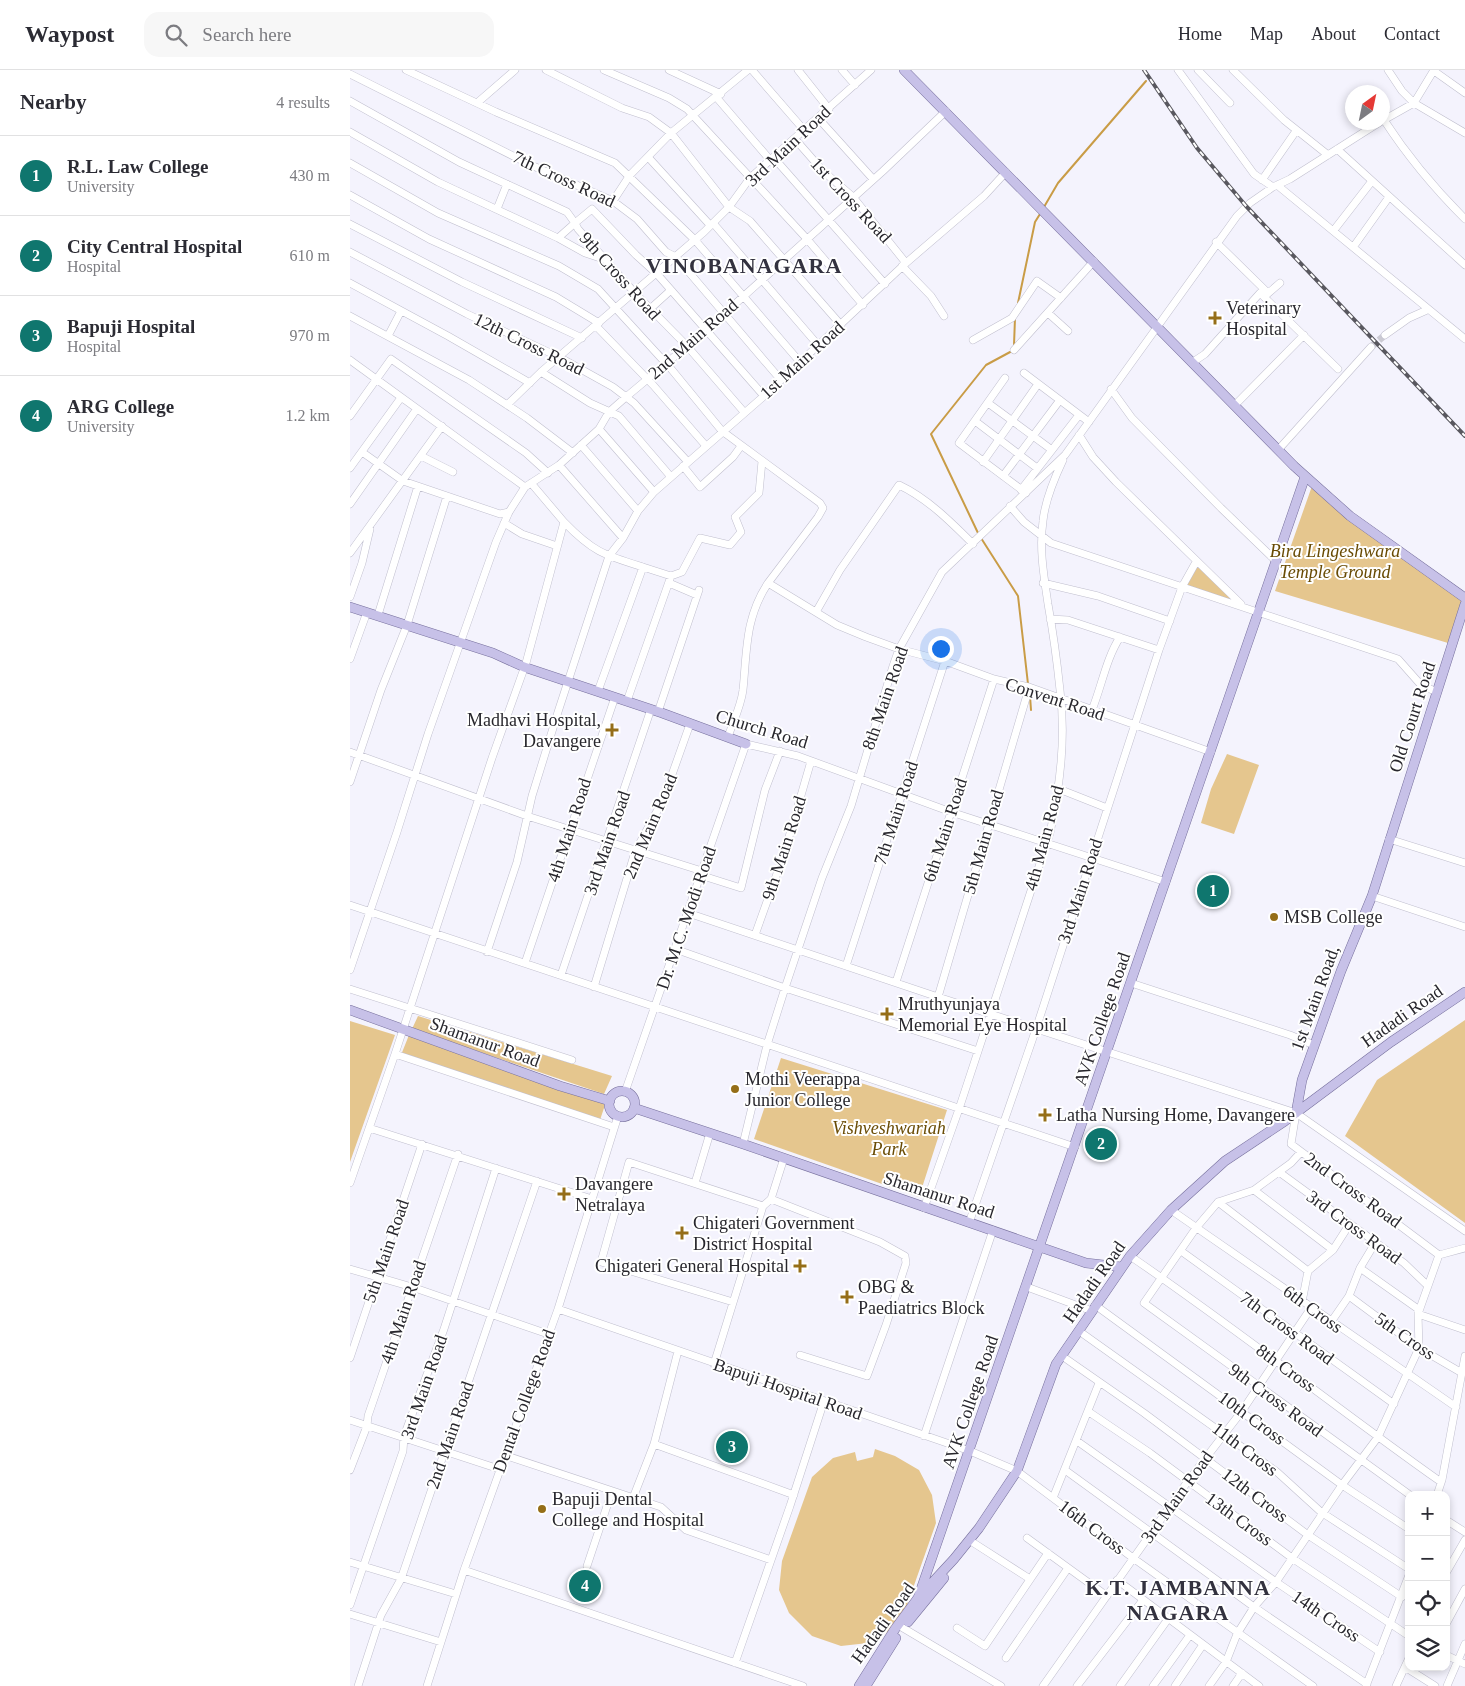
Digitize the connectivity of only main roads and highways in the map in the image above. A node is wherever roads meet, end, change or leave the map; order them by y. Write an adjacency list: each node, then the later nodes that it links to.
1 (904, 70): 2 (main road)
2 (1305, 477): 3 (main road); 13 (main road, AVK College Road)
3 (1465, 598)
4 (1465, 604): 7 (main road, Old Court Road)
5 (350, 607): 6 (main road, Church Road)
6 (746, 744)
7 (1389, 839): 12 (main road, 1st Main Road,)
8 (1465, 992): 12 (main road, Hadadi Road)
9 (350, 1010): 10 (main road, Shamanur Road)
10 (610, 1101): 11 (main road); 11 (main road)
11 (634, 1108): 13 (main road, Shamanur Road)
12 (1296, 1113): 14 (main road, Hadadi Road)
13 (1040, 1246): 14 (main road, Shamanur Road); 15 (main road, AVK College Road)
14 (1122, 1266): 16 (main road, Hadadi Road)
15 (928, 1571): 16 (main road); 17 (main road, AVK College Road)
16 (936, 1583): 17 (main road, Hadadi Road); 18 (main road)
17 (918, 1598): 18 (main road, Hadadi Road)
18 (900, 1627): 19 (main road, Hadadi Road); 20 (main road)
19 (859, 1686)
20 (866, 1686)

